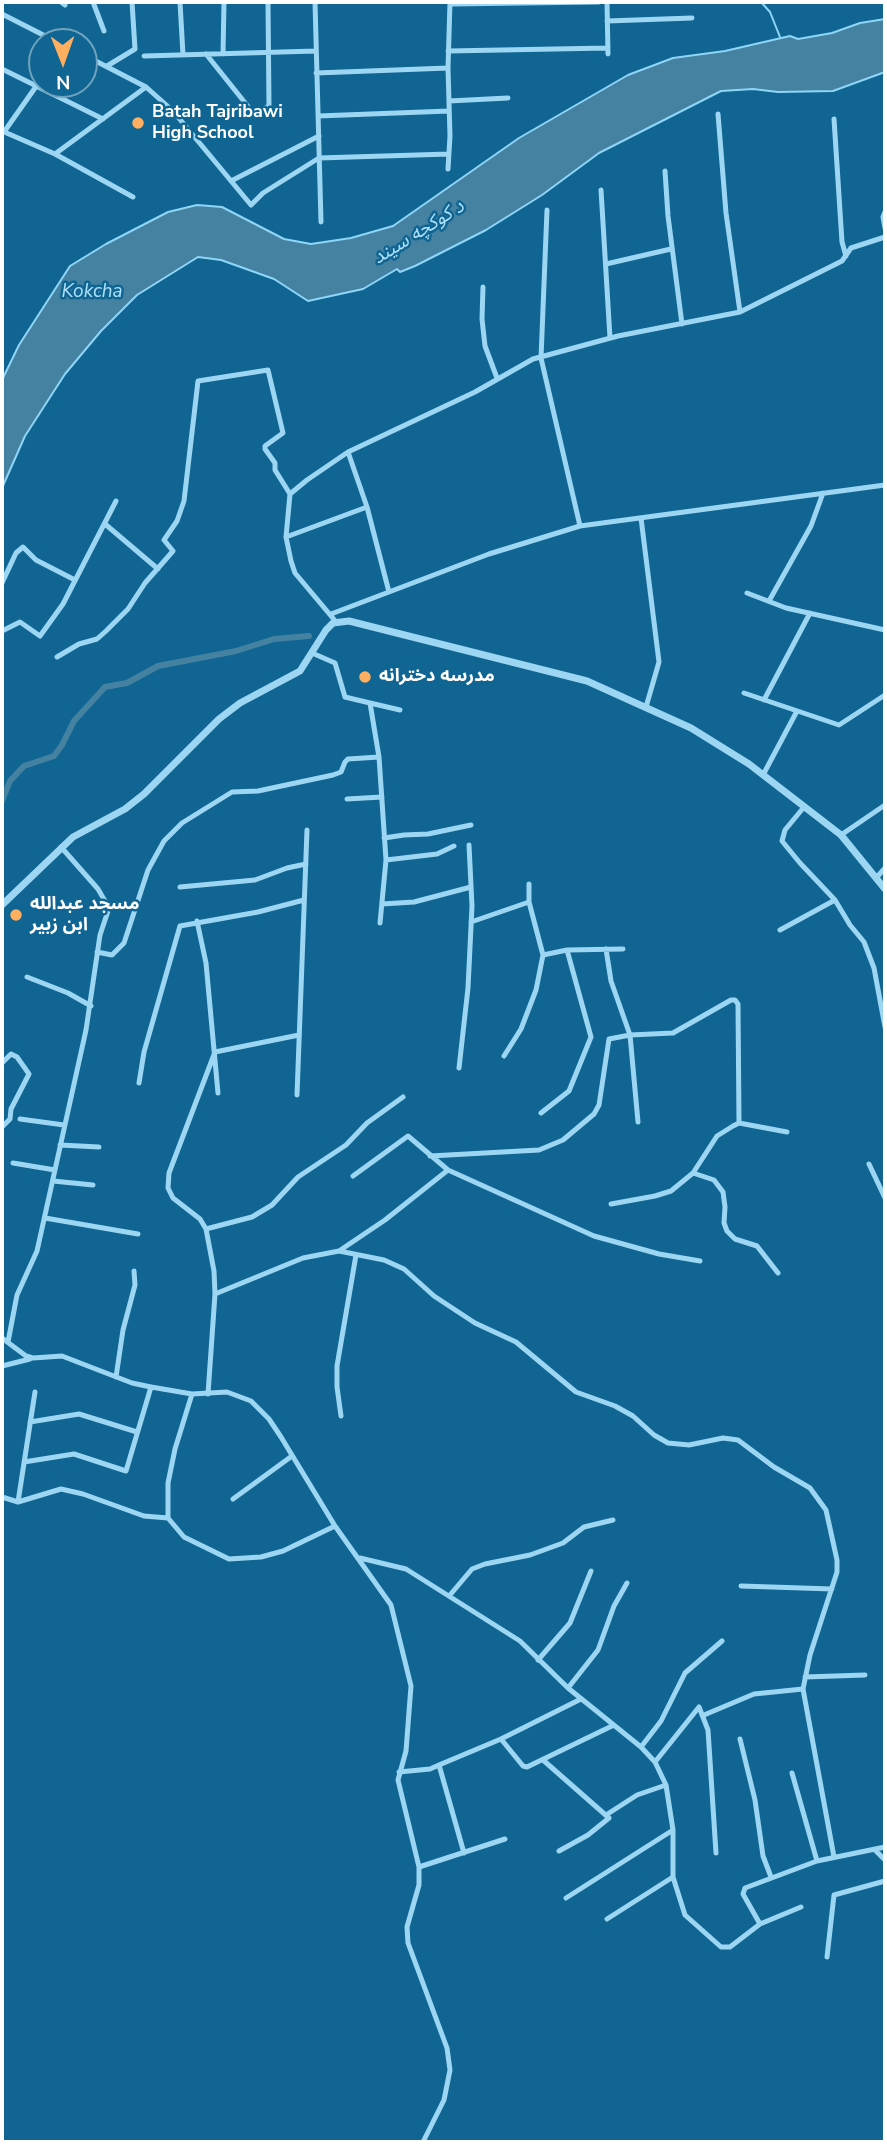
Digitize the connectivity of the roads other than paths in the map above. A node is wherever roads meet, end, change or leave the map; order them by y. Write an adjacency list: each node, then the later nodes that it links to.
1 (93, 2): 14 (street)
2 (132, 2): 23 (street)
3 (180, 2): 20 (street)
4 (224, 2): 19 (street)
5 (268, 2): 17 (street)
6 (315, 2): 15 (street)
7 (599, 2): 9 (street)
8 (607, 2): 12 (street)
9 (450, 3): 16 (street)
10 (2, 14): 13 (street)
11 (692, 18): 12 (street)
12 (607, 21): 16 (street)
13 (30, 28)
14 (104, 31)
15 (316, 51): 17 (street); 26 (street)
16 (448, 51): 24 (street)
17 (267, 52): 18 (street); 19 (street)
18 (206, 54): 19 (street); 20 (street)
19 (223, 54)
20 (183, 55): 21 (street)
21 (144, 56)
22 (98, 61): 23 (street)
23 (107, 65): 28 (street)
24 (447, 68): 26 (street); 32 (street)
25 (2, 69): 27 (street)
26 (316, 72): 35 (street)
27 (28, 82)
28 (146, 87): 36 (street); 45 (street)
29 (28, 98): 38 (street)
30 (61, 98): 36 (street)
31 (508, 98): 32 (street)
32 (449, 101): 33 (street)
33 (449, 111): 35 (street); 41 (street)
34 (718, 114): 57 (street)
35 (318, 116): 39 (street)
36 (103, 119): 40 (street)
37 (834, 120): 54 (street)
38 (3, 131): 40 (street)
39 (319, 136): 42 (street); 45 (street)
40 (55, 154): 47 (street)
41 (449, 154): 42 (street); 43 (street)
42 (319, 158): 45 (street); 50 (street)
43 (448, 169)
44 (665, 171): 53 (street)
45 (231, 181)
46 (601, 190): 55 (street)
47 (132, 197)
48 (547, 210): 60 (street)
49 (885, 212): 51 (street)
50 (321, 222)
51 (885, 228)
52 (885, 237): 54 (street)
53 (671, 249): 55 (street); 58 (street)
54 (846, 256): 57 (street)
55 (606, 264): 59 (street)
56 (483, 286): 61 (street)
57 (740, 312): 58 (street)
58 (681, 324): 59 (street)
59 (610, 338): 60 (street)
60 (541, 358): 61 (street); 70 (street)
61 (496, 378): 62 (street)
62 (348, 452): 65 (street); 67 (street)
63 (885, 485): 64 (street)
64 (824, 493): 68 (street); 77 (street)
65 (290, 494): 71 (street); 72 (street)
66 (116, 501): 69 (street)
67 (366, 507): 71 (street); 75 (street)
68 (641, 518): 70 (street); 89 (street)
69 (105, 524): 72 (street); 73 (street)
70 (580, 526): 75 (street)
71 (286, 537): 79 (street)
72 (158, 569): 84 (street)
73 (75, 580): 74 (street); 82 (street)
74 (2, 583)
75 (389, 592): 79 (street)
76 (747, 593): 77 (street)
77 (769, 601): 78 (street)
78 (810, 613): 81 (street); 87 (street)
79 (331, 614): 80 (street)
80 (337, 623): 83 (street); 89 (street)
81 (885, 630)
82 (2, 631)
83 (312, 653): 88 (street); 104 (street)
84 (57, 657)
85 (744, 693): 87 (street)
86 (885, 695): 91 (street)
87 (764, 700): 91 (street)
88 (370, 703): 90 (street); 92 (street)
89 (646, 707): 93 (street)
90 (400, 710)
91 (797, 711): 93 (street)
92 (379, 757): 94 (street); 125 (street)
93 (763, 775): 97 (street)
94 (382, 797): 95 (street); 101 (street)
95 (347, 799)
96 (885, 805): 100 (street)
97 (804, 807): 100 (street); 114 (street)
98 (471, 825): 101 (street)
99 (307, 830): 106 (street)
100 (841, 835): 108 (street)
101 (384, 838): 105 (street)
102 (469, 845): 111 (street)
103 (454, 846): 105 (street)
104 (61, 847): 117 (street); 125 (street)
105 (386, 860): 116 (street)
106 (306, 864): 110 (street); 113 (street)
107 (885, 868): 108 (street)
108 (877, 877): 112 (street)
109 (529, 884): 115 (street)
110 (180, 887)
111 (471, 887): 116 (street); 119 (street)
112 (885, 889)
113 (304, 900): 118 (street); 130 (street)
114 (835, 900): 121 (street); 129 (street)
115 (529, 902): 119 (street); 126 (street)
116 (382, 904): 120 (street)
117 (2, 905)
118 (197, 921): 132 (street); 136 (street)
119 (471, 922): 135 (street)
120 (380, 923)
121 (780, 930)
122 (606, 949): 123 (street); 124 (street); 131 (street)
123 (623, 949)
124 (567, 950): 126 (street); 140 (street)
125 (97, 952): 128 (street)
126 (543, 955): 133 (street)
127 (27, 976): 128 (street)
128 (90, 1006): 144 (street)
129 (885, 1027)
130 (299, 1035): 132 (street); 138 (street)
131 (630, 1035): 142 (street); 143 (street); 149 (street)
132 (215, 1052): 137 (street); 161 (street)
133 (504, 1056)
134 (2, 1063): 145 (street)
135 (459, 1068)
136 (139, 1083)
137 (218, 1093)
138 (297, 1095)
139 (402, 1097): 161 (street)
140 (541, 1113)
141 (20, 1119): 144 (street)
142 (638, 1122)
143 (740, 1124): 146 (street); 154 (street)
144 (64, 1125): 147 (street)
145 (2, 1128)
146 (787, 1132)
147 (60, 1145): 148 (street); 152 (street)
148 (99, 1147)
149 (430, 1156): 153 (street); 155 (street)
150 (13, 1163): 152 (street)
151 (869, 1164): 158 (street)
152 (55, 1170): 156 (street)
153 (448, 1170): 163 (street); 165 (street)
154 (694, 1174): 159 (street); 167 (street)
155 (353, 1176)
156 (53, 1181): 157 (street); 160 (street)
157 (93, 1185)
158 (885, 1198)
159 (611, 1204)
160 (45, 1218): 162 (street); 169 (street)
161 (206, 1229): 168 (street)
162 (138, 1234)
163 (339, 1251): 164 (street); 168 (street)
164 (356, 1255): 177 (street); 192 (street)
165 (700, 1261)
166 (134, 1271): 172 (street)
167 (778, 1273)
168 (215, 1294): 176 (street)
169 (5, 1340): 170 (street)
170 (33, 1358): 171 (street); 172 (street)
171 (2, 1366)
172 (116, 1377): 173 (street)
173 (151, 1387): 175 (street); 179 (street)
174 (35, 1392): 178 (street)
175 (192, 1394): 176 (street); 185 (street)
176 (208, 1394): 180 (street)
177 (341, 1416)
178 (30, 1422): 179 (street); 181 (street)
179 (137, 1432): 181 (street)
180 (292, 1456): 183 (street); 187 (street)
181 (24, 1462): 184 (street)
182 (2, 1497): 184 (street)
183 (233, 1500)
184 (18, 1502): 185 (street)
185 (168, 1518): 187 (street)
186 (613, 1520): 193 (street)
187 (335, 1526): 188 (street)
188 (360, 1558): 193 (street); 209 (street)
189 (591, 1571): 195 (street)
190 (627, 1583): 198 (street)
191 (741, 1586): 192 (street)
192 (832, 1588): 197 (street)
193 (450, 1595): 195 (street)
194 (722, 1641): 205 (street)
195 (538, 1660): 198 (street)
196 (865, 1675): 197 (street)
197 (805, 1677): 199 (street)
198 (568, 1688): 200 (street)
199 (803, 1689): 201 (street); 220 (street)
200 (581, 1699): 202 (street); 203 (street)
201 (704, 1715): 207 (street); 219 (street)
202 (614, 1725): 205 (street); 206 (street)
203 (501, 1739): 206 (street); 208 (street)
204 (740, 1740): 225 (street)
205 (640, 1747): 207 (street)
206 (543, 1760): 212 (street)
207 (655, 1762): 211 (street)
208 (439, 1765): 209 (street); 218 (street)
209 (399, 1772): 223 (street)
210 (792, 1773): 222 (street)
211 (666, 1785): 212 (street); 213 (street)
212 (606, 1815): 217 (street)
213 (673, 1830): 224 (street); 227 (street)
214 (505, 1839): 218 (street)
215 (885, 1847): 216 (street)
216 (875, 1850): 220 (street); 221 (street)
217 (559, 1851)
218 (464, 1853): 223 (street)
219 (716, 1853)
220 (834, 1857): 222 (street)
221 (885, 1860)
222 (817, 1861): 225 (street)
223 (419, 1867): 232 (street)
224 (673, 1877): 229 (street); 230 (street)
225 (771, 1877): 230 (street)
226 (885, 1881): 231 (street)
227 (566, 1898)
228 (801, 1907): 230 (street)
229 (607, 1919)
230 (760, 1924)
231 (827, 1957)
232 (423, 2142)

